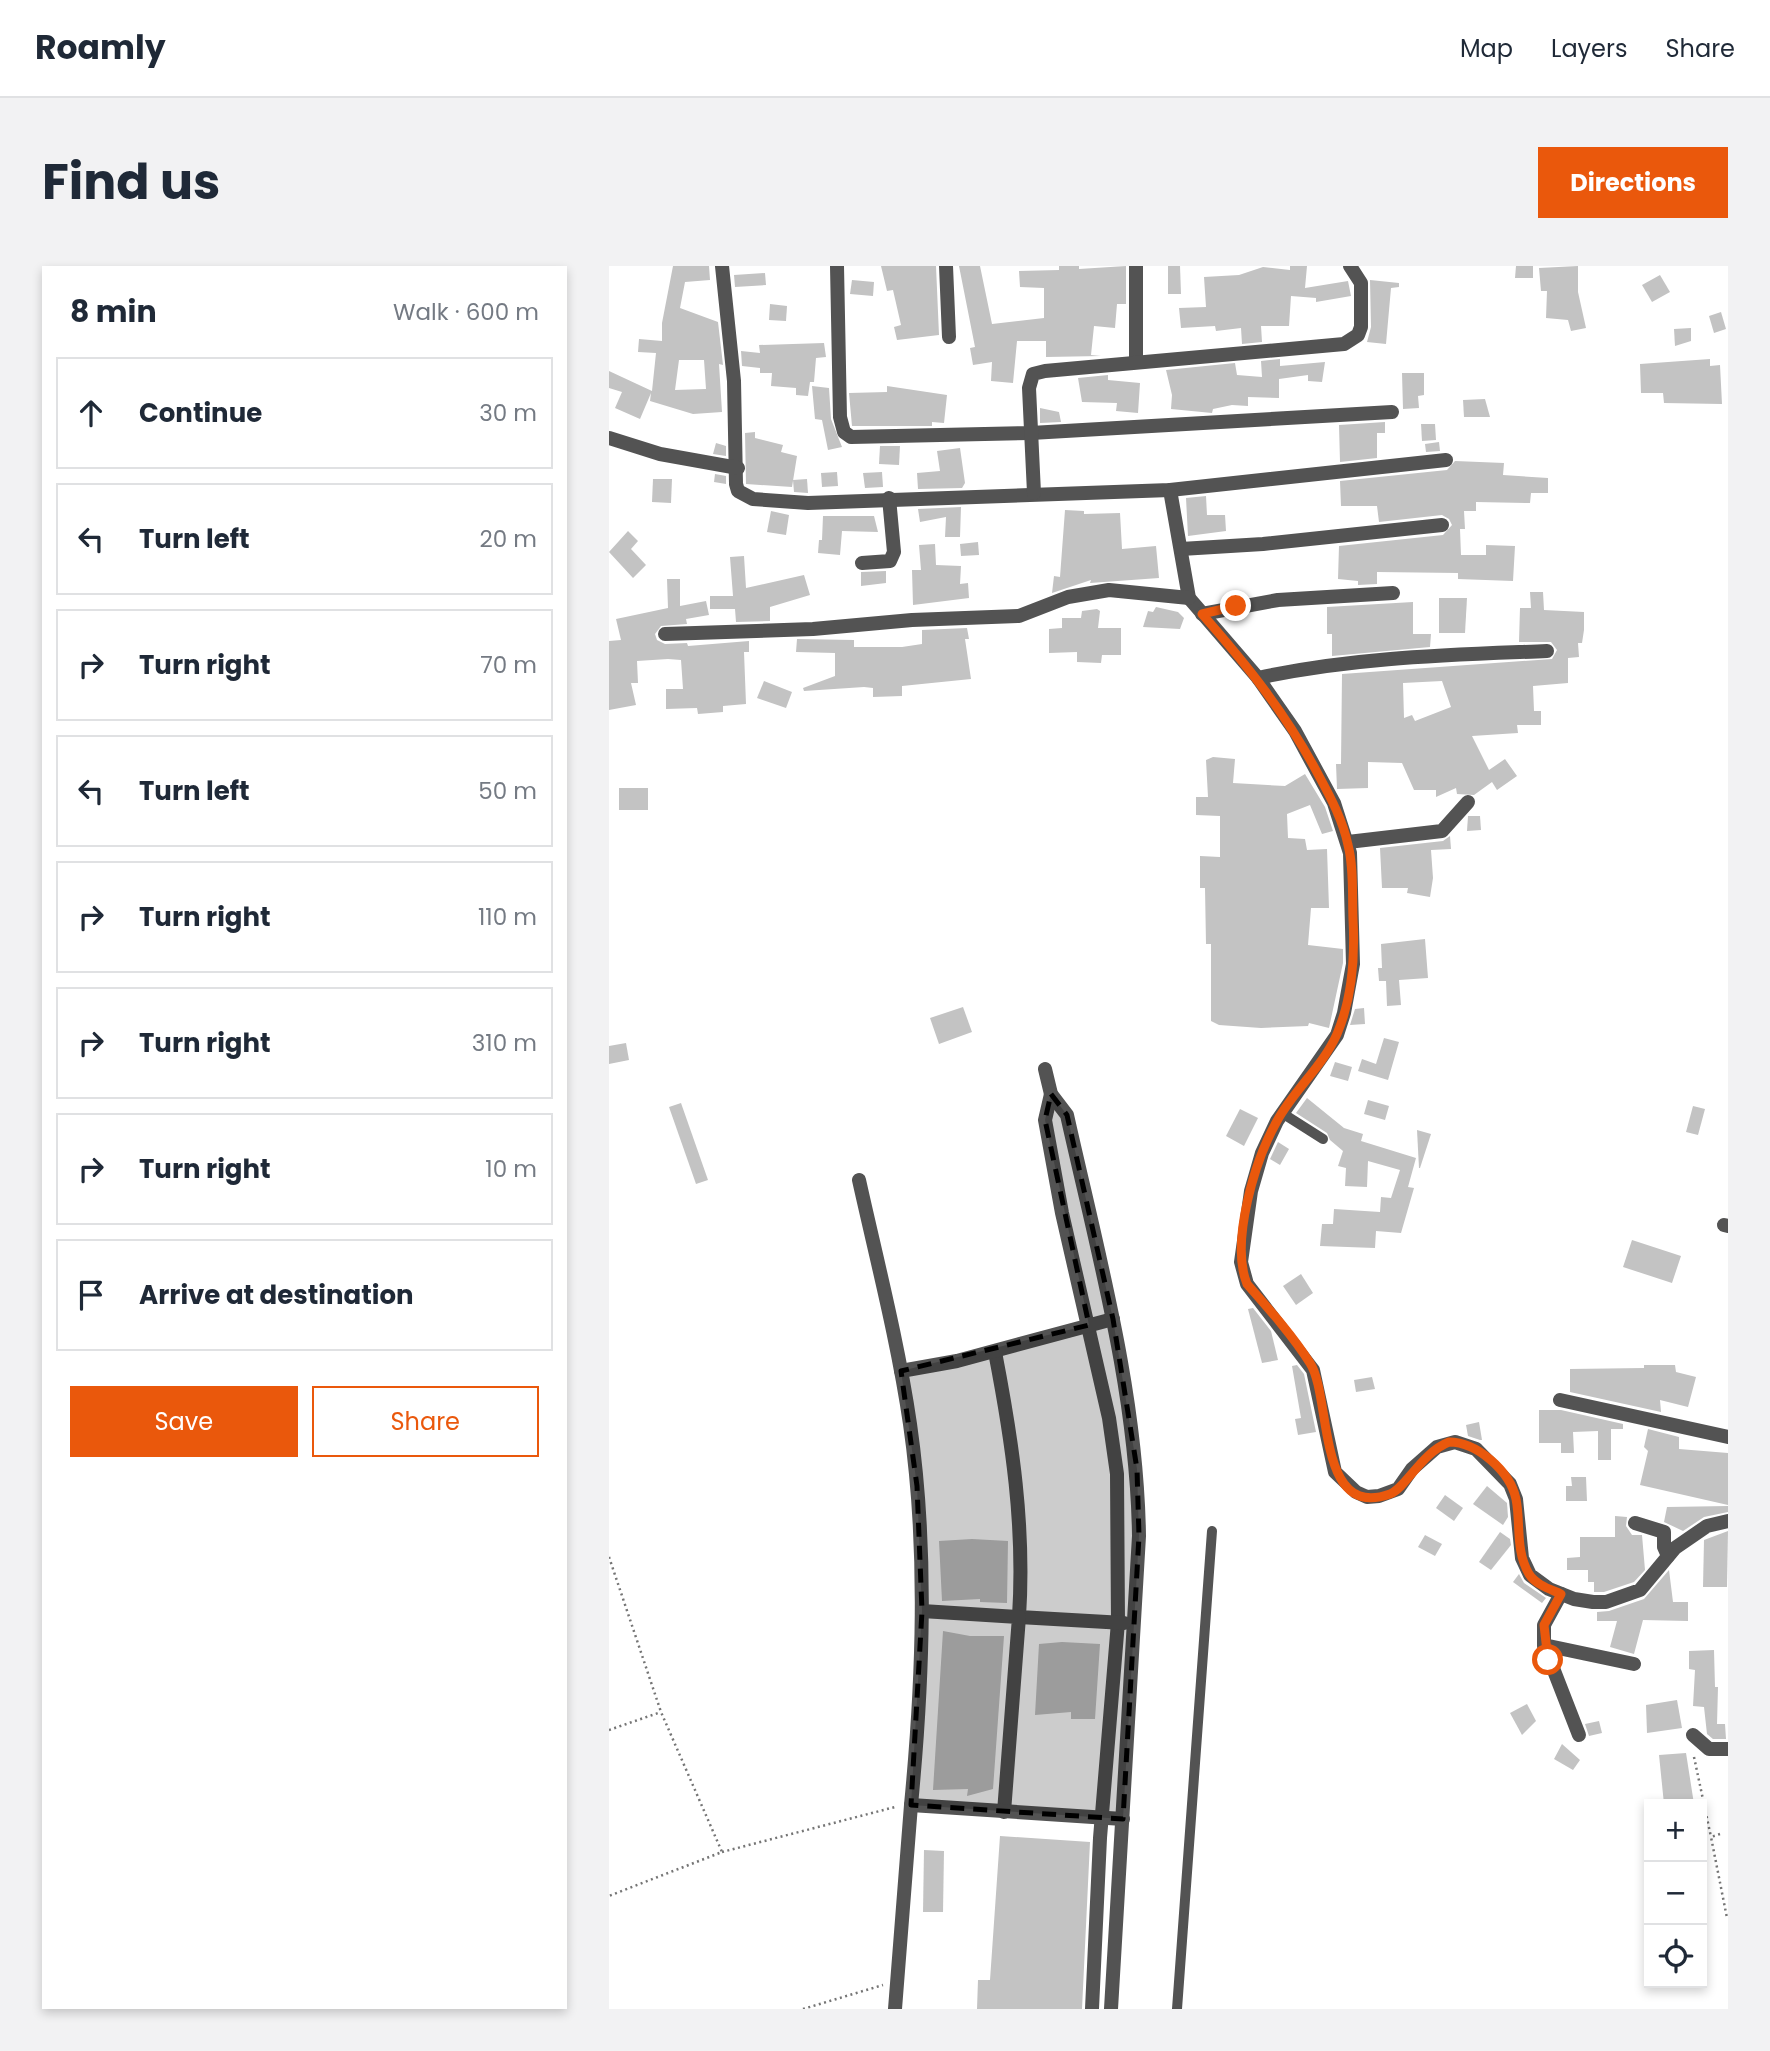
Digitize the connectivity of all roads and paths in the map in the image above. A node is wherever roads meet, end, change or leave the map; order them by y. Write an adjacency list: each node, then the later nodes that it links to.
1 (722, 266): 12 (street)
2 (837, 266): 9 (street)
3 (946, 266): 6 (street)
4 (1136, 266): 7 (street)
5 (1350, 266): 7 (street)
6 (949, 337)
7 (1136, 362): 9 (street)
8 (1392, 411): 9 (street)
9 (1031, 433): 14 (street)
10 (609, 438): 12 (street)
11 (1446, 460): 13 (street)
12 (738, 468): 15 (street)
13 (1170, 489): 14 (street); 17 (street)
14 (1034, 493): 15 (street)
15 (889, 498): 18 (street)
16 (1442, 525): 17 (street)
17 (1181, 549): 20 (street)
18 (862, 563)
19 (1393, 593): 21 (street)
20 (1189, 598): 21 (street); 22 (street)
21 (1202, 614): 24 (street)
22 (665, 634)
23 (1547, 651): 24 (street)
24 (1258, 678): 26 (street)
25 (1468, 802): 26 (street)
26 (1348, 842): 29 (street)
27 (1045, 1069): 28 (street)
28 (1051, 1094): 32 (street); 33 (street)
29 (1282, 1113): 30 (lane); 46 (street)
30 (1323, 1139)
31 (859, 1180): 35 (street)
32 (1113, 1319): 33 (street); 38 (street)
33 (1089, 1325): 34 (street); 39 (street)
34 (995, 1352): 35 (street); 48 (street)
35 (901, 1371): 47 (street)
36 (1560, 1400): 37 (street)
37 (1728, 1437)
38 (1137, 1469): 39 (street); 50 (street)
39 (1117, 1474): 49 (street)
40 (1728, 1521): 43 (street)
41 (1635, 1523): 43 (street)
42 (1212, 1531): 72 (lane)
43 (1668, 1556): 46 (street)
44 (609, 1557): 45 (path)
45 (611, 1571): 53 (path)
46 (1561, 1594): 51 (street)
47 (922, 1611): 48 (street); 58 (street)
48 (1019, 1617): 49 (street); 59 (street)
49 (1118, 1622): 50 (street); 60 (street)
50 (1134, 1623): 61 (street)
51 (1544, 1645): 52 (street); 55 (street)
52 (1634, 1664)
53 (661, 1712): 54 (path); 64 (path)
54 (609, 1730)
55 (1579, 1735)
56 (1693, 1735): 57 (street); 63 (path)
57 (1728, 1749)
58 (911, 1805): 59 (street); 64 (path); 67 (street)
59 (1003, 1812): 60 (street)
60 (1102, 1818): 61 (street); 70 (street)
61 (1123, 1819): 71 (street)
62 (1720, 1834): 63 (path)
63 (1711, 1837): 66 (path)
64 (722, 1852): 65 (path)
65 (609, 1896)
66 (1727, 1918)
67 (897, 1981): 68 (path); 69 (street)
68 (803, 2009)
69 (895, 2009)
70 (1092, 2009)
71 (1111, 2009)
72 (1177, 2009)

